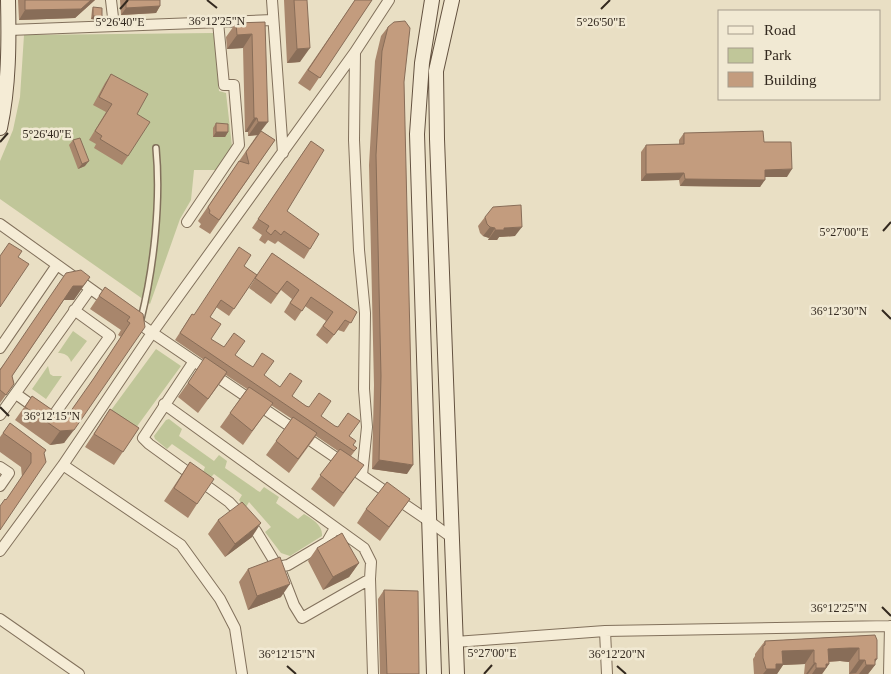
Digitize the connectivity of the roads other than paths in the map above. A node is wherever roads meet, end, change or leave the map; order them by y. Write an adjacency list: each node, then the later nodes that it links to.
1 (8, 0): 10 (street)
2 (112, 0): 9 (street)
3 (272, 0): 7 (street)
4 (389, 0): 11 (street)
5 (432, 0): 31 (street)
6 (452, 0): 33 (street)
7 (273, 20): 8 (street); 14 (street)
8 (218, 22): 9 (street); 15 (street)
9 (114, 26): 10 (street)
10 (9, 30): 12 (street)
11 (355, 52): 14 (street); 29 (street)
12 (0, 128)
13 (156, 148): 20 (lane)
14 (283, 153): 21 (street)
15 (188, 222)
16 (0, 224): 17 (street)
17 (57, 265): 18 (street); 22 (street)
18 (90, 288): 19 (street); 20 (street)
19 (74, 310): 24 (street); 24 (street)
20 (140, 324): 21 (street)
21 (152, 333): 23 (street); 27 (street)
22 (0, 348)
23 (194, 361): 25 (street); 29 (street)
24 (16, 394): 26 (street)
25 (164, 404): 32 (street); 35 (street)
26 (0, 415)
27 (63, 464): 34 (street); 42 (street)
28 (0, 467): 30 (street)
29 (362, 475): 31 (street)
30 (0, 486)
31 (429, 521): 33 (street); 44 (street)
32 (335, 528): 35 (street); 36 (street)
33 (451, 537): 40 (street)
34 (0, 551)
35 (278, 567): 36 (street)
36 (370, 578): 43 (street)
37 (0, 619): 41 (street)
38 (890, 626): 39 (street); 47 (street)
39 (605, 631): 40 (street); 46 (street)
40 (455, 642): 45 (street)
41 (79, 674)
42 (242, 674)
43 (373, 674)
44 (434, 674)
45 (457, 674)
46 (607, 674)
47 (889, 674)

